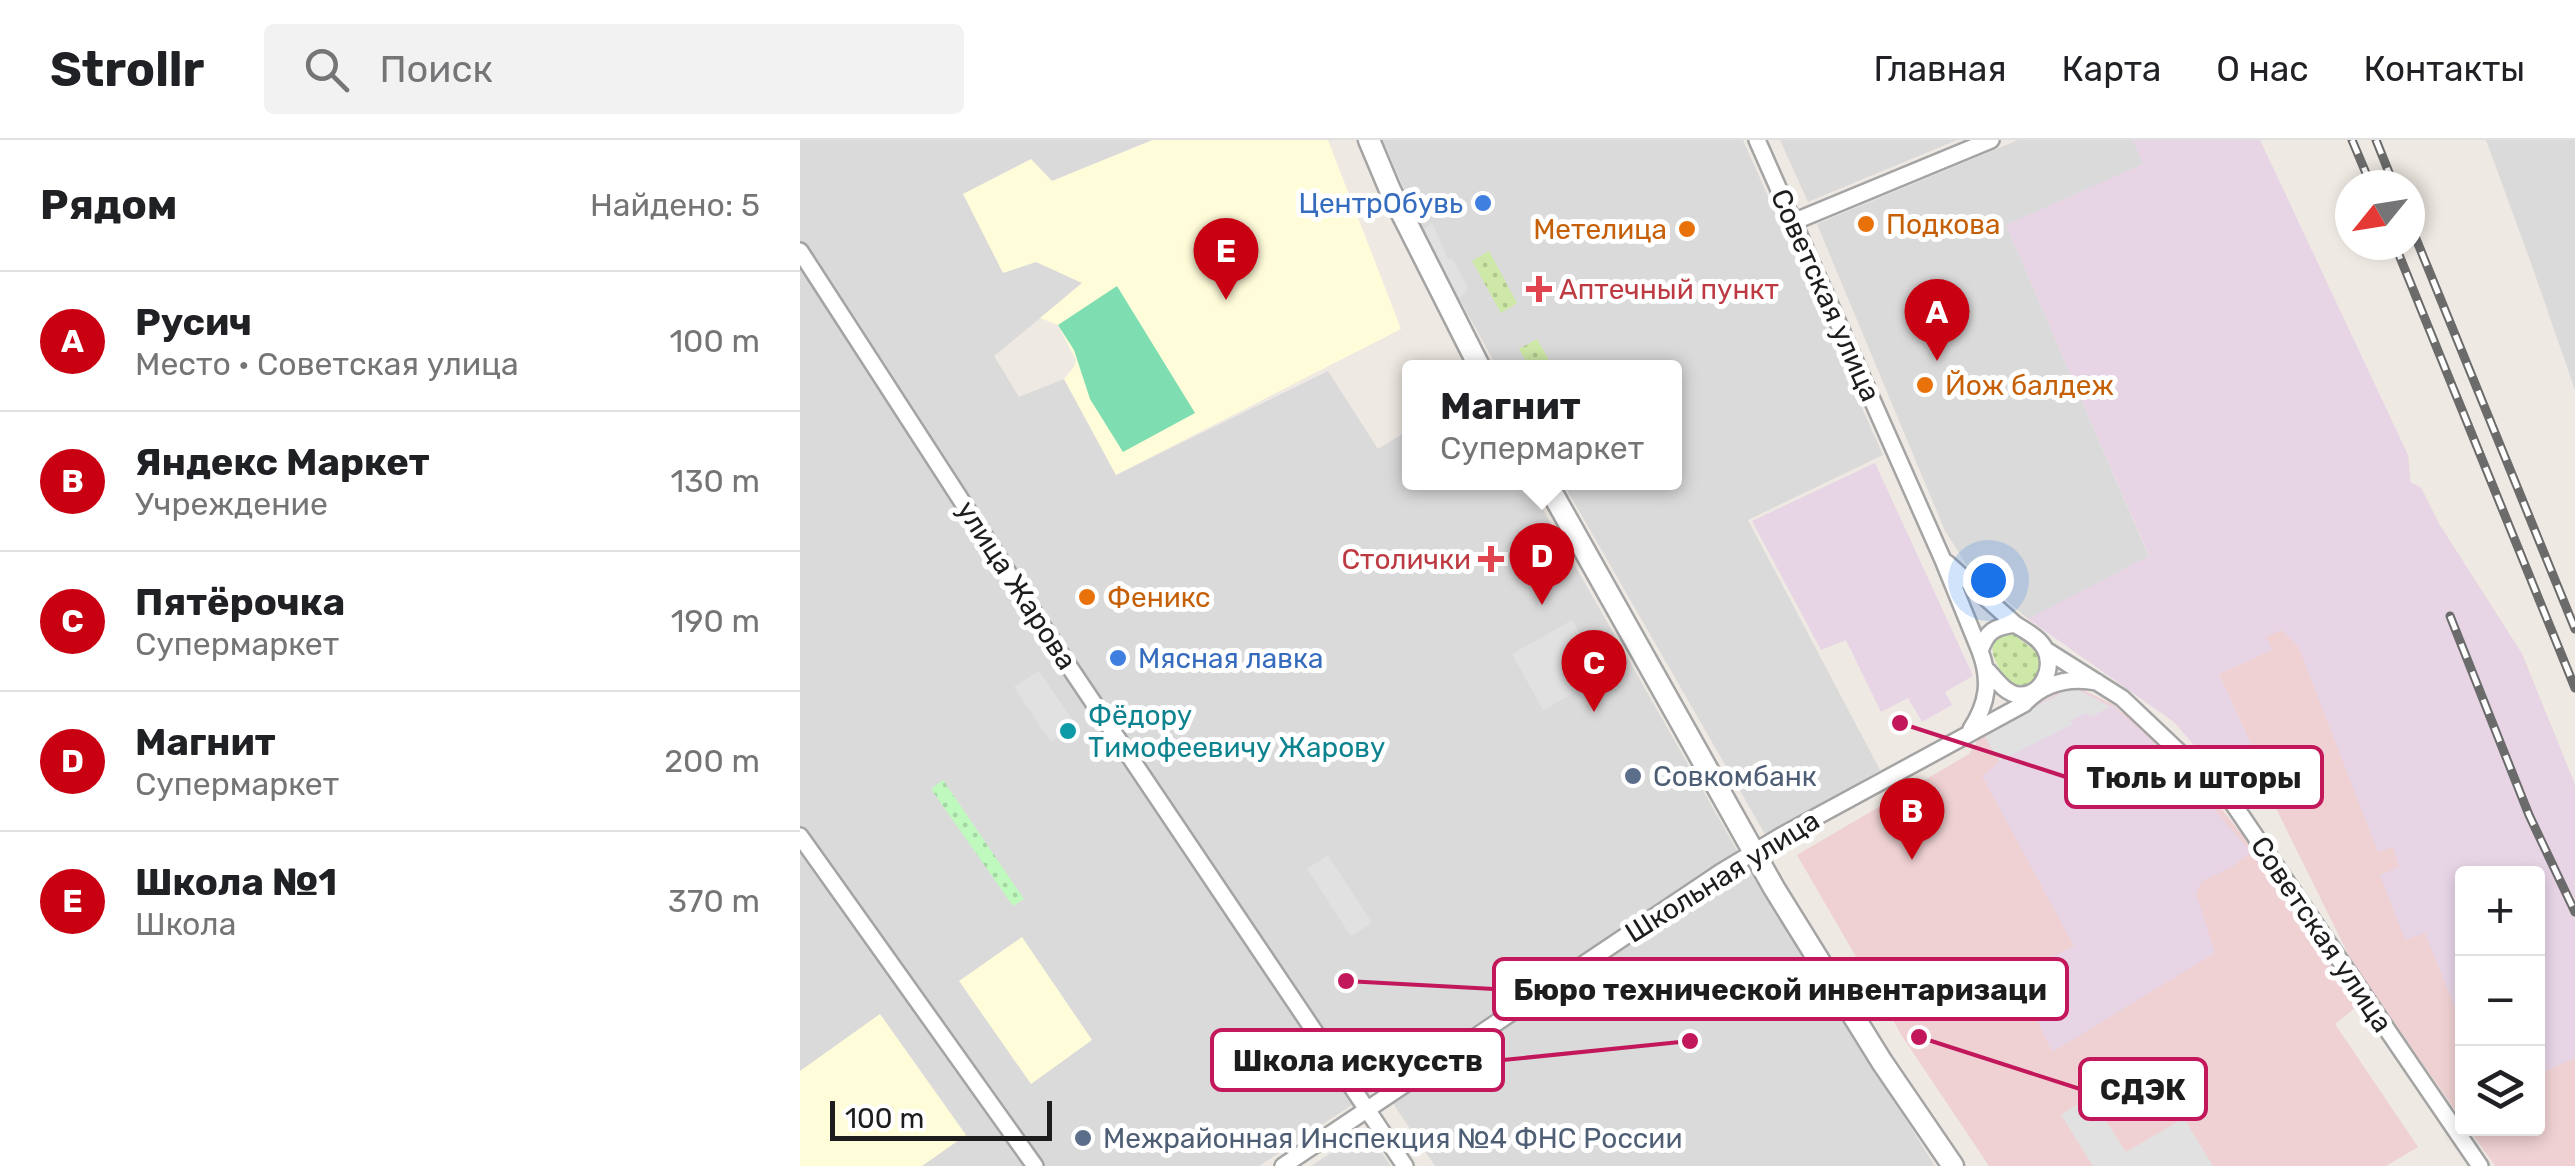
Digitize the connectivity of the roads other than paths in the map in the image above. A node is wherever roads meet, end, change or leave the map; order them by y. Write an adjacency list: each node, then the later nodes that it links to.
1 (1369, 140): 6 (street)
2 (1757, 140): 4 (street, Советская улица)
3 (1991, 140): 4 (street)
4 (1793, 222): 8 (street, Советская улица)
5 (800, 251): 18 (street, улица Жарова)
6 (1476, 360)
7 (1550, 490): 17 (street)
8 (1943, 560): 9 (street, Советская улица); 11 (street, Советская улица)
9 (2015, 624): 10 (street); 11 (street)
10 (2046, 650): 13 (street, Советская улица); 14 (street)
11 (1980, 651): 12 (street)
12 (1988, 672): 14 (street); 15 (street)
13 (2097, 682): 14 (street); 23 (street, Советская улица)
14 (2037, 690): 15 (street, Школьная улица)
15 (1969, 732): 17 (street, Школьная улица)
16 (800, 836): 19 (street)
17 (1754, 853): 18 (street, Школьная улица); 22 (street)
18 (1365, 1108): 20 (street, Школьная улица); 21 (street, улица Жарова)
19 (1035, 1166)
20 (1283, 1166)
21 (1405, 1166)
22 (1953, 1166)
23 (2480, 1166)

